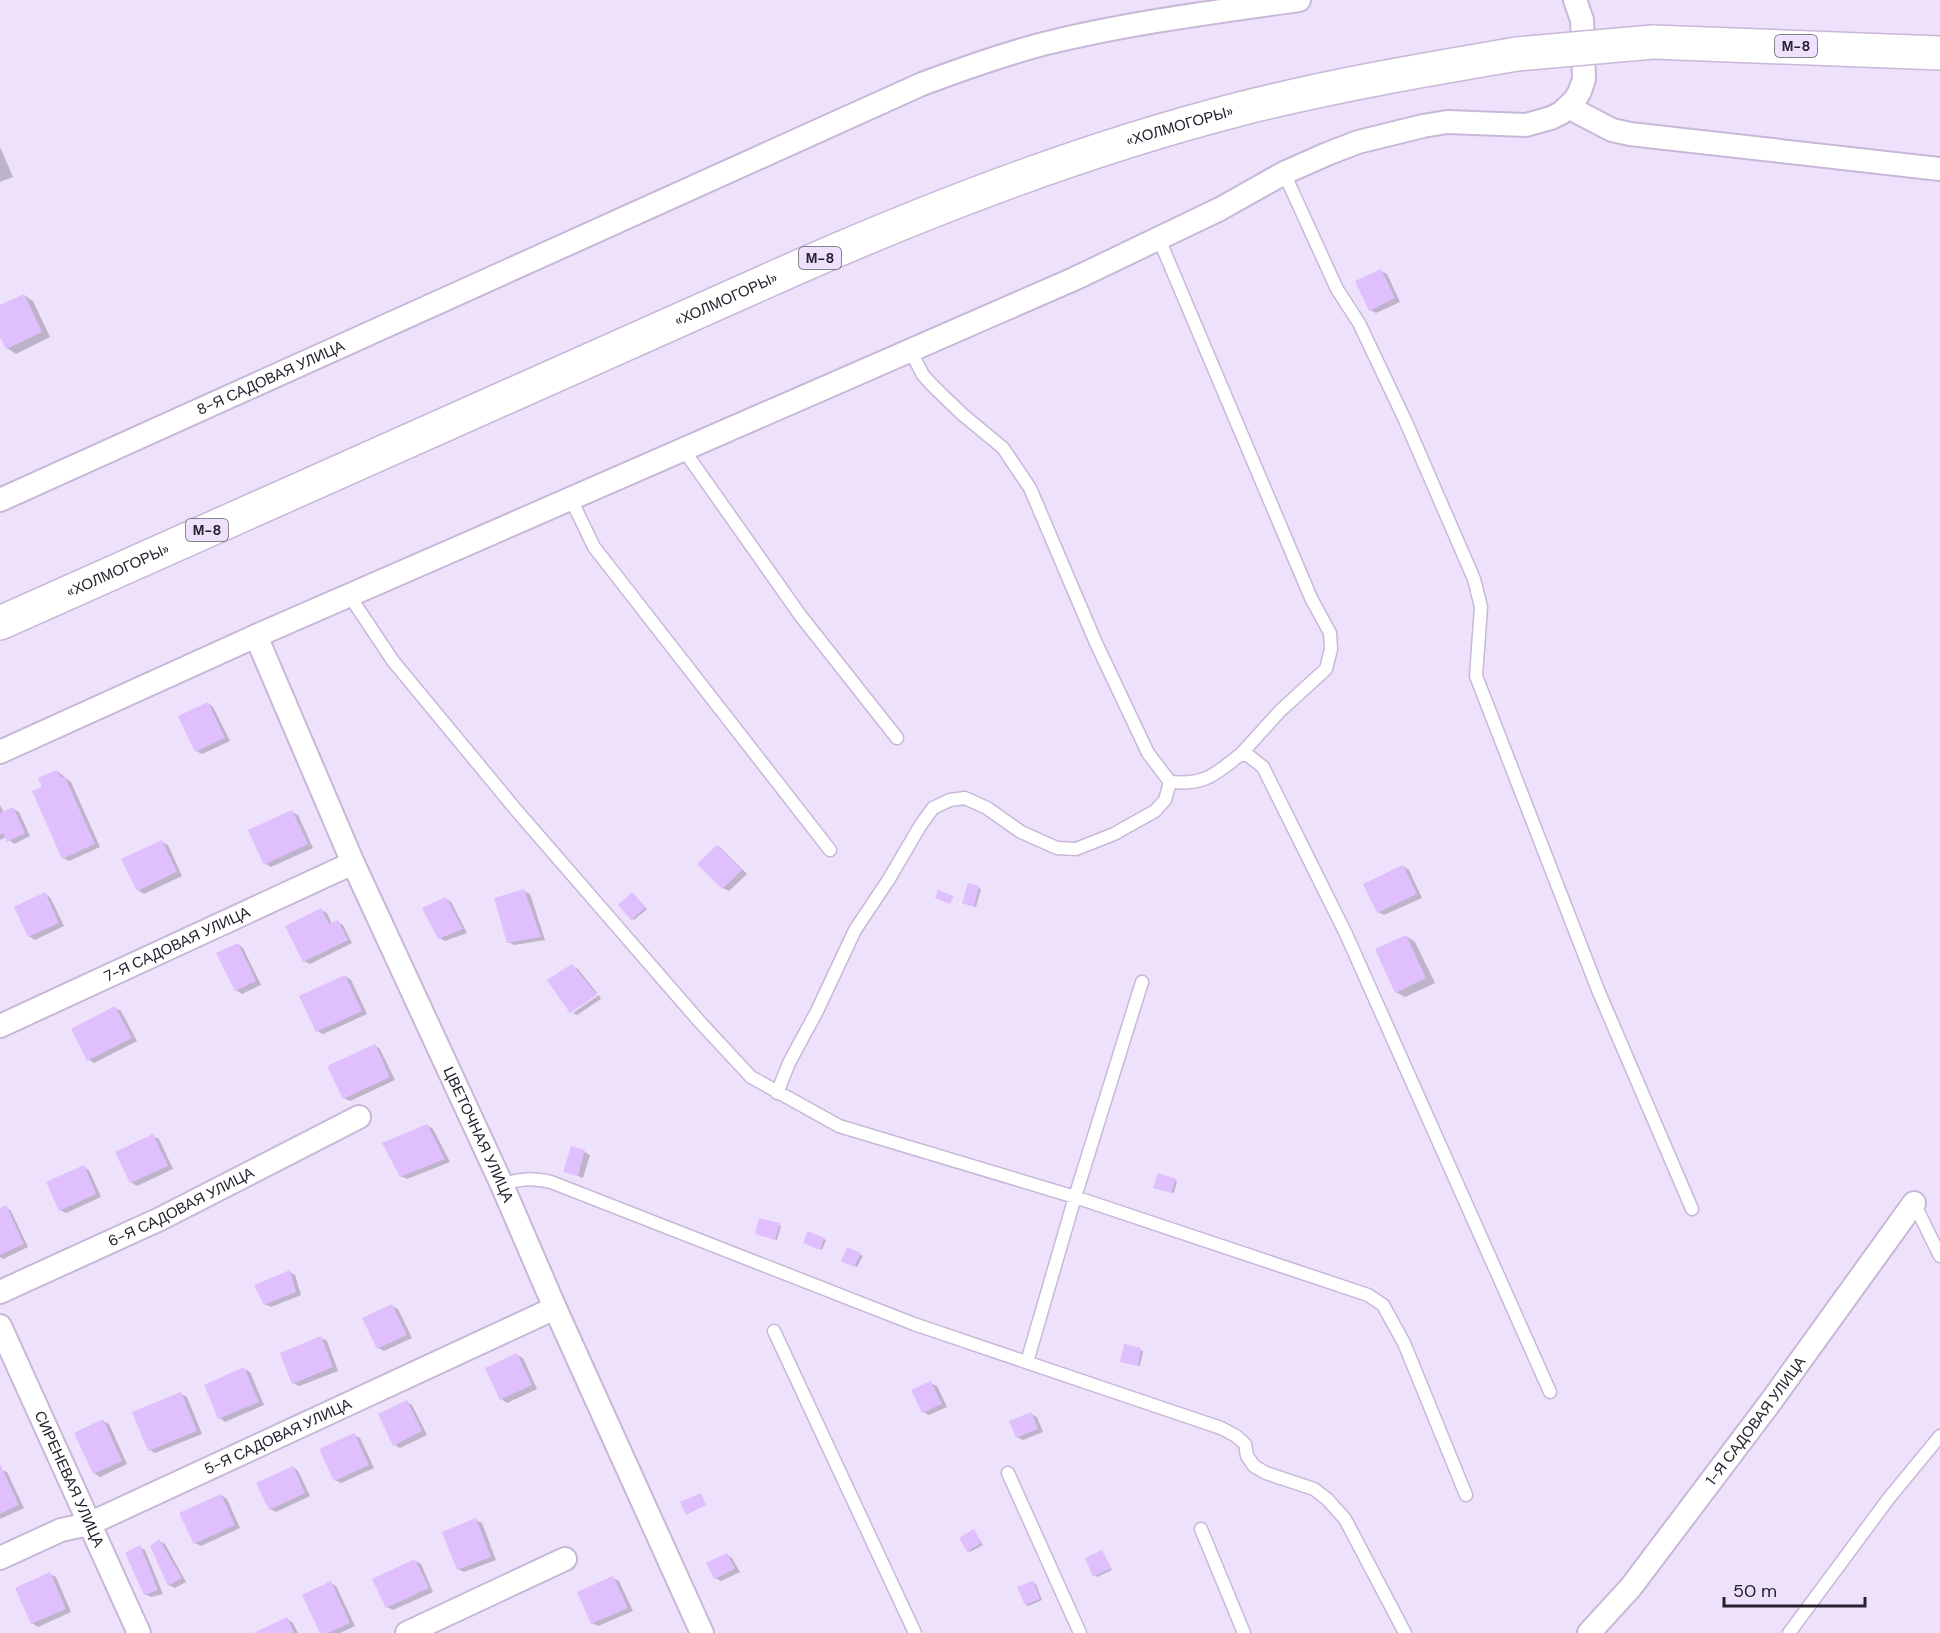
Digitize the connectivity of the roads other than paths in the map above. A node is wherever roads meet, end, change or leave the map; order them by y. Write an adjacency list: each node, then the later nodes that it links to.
1 (1299, 0): 13 (street, 8-Я САДОВАЯ УЛИЦА)
2 (1575, 0): 6 (street)
3 (1940, 36): 4 (highway, М-8)
4 (1653, 42): 5 (highway, М-8); 15 (highway, «ХОЛМОГОРЫ» / М-8, bridge)
5 (1940, 53)
6 (1568, 107): 7 (street); 8 (street)
7 (1940, 169)
8 (1284, 173): 9 (street); 30 (lane)
9 (1159, 239): 10 (street); 19 (lane)
10 (911, 352): 11 (street); 20 (lane)
11 (683, 449): 12 (street); 17 (lane)
12 (571, 499): 14 (street); 21 (lane)
13 (0, 500)
14 (349, 595): 16 (street); 25 (lane)
15 (0, 623)
16 (256, 636): 18 (street); 22 (street, ЦВЕТОЧНАЯ УЛИЦА)
17 (897, 738)
18 (0, 752)
19 (1241, 754): 20 (lane); 37 (lane)
20 (1170, 782): 25 (lane)
21 (830, 850)
22 (353, 863): 24 (street, 7-Я САДОВАЯ УЛИЦА); 27 (street, ЦВЕТОЧНАЯ УЛИЦА)
23 (1143, 982): 28 (lane)
24 (0, 1026)
25 (777, 1093): 28 (lane)
26 (358, 1118): 32 (street, 6-Я САДОВАЯ УЛИЦА)
27 (502, 1185): 33 (street, ЦВЕТОЧНАЯ УЛИЦА); 36 (lane)
28 (1075, 1197): 36 (lane); 40 (lane)
29 (1914, 1203): 31 (lane); 52 (street, 1-Я САДОВАЯ УЛИЦА)
30 (1692, 1209)
31 (1940, 1256)
32 (0, 1292)
33 (555, 1308): 41 (street, 5-Я САДОВАЯ УЛИЦА); 47 (street, ЦВЕТОЧНАЯ УЛИЦА)
34 (0, 1326): 41 (street, СИРЕНЕВАЯ УЛИЦА)
35 (774, 1331): 48 (lane)
36 (1027, 1362): 51 (lane)
37 (1550, 1392)
38 (1940, 1437): 53 (lane)
39 (1008, 1473): 49 (lane)
40 (1466, 1495)
41 (89, 1524): 43 (street, 5-Я САДОВАЯ УЛИЦА); 45 (street, СИРЕНЕВАЯ УЛИЦА)
42 (1201, 1529): 50 (lane)
43 (0, 1558)
44 (565, 1559): 46 (street)
45 (140, 1633)
46 (407, 1633)
47 (702, 1633)
48 (915, 1633)
49 (1080, 1633)
50 (1244, 1633)
51 (1405, 1633)
52 (1589, 1633)
53 (1789, 1633)

